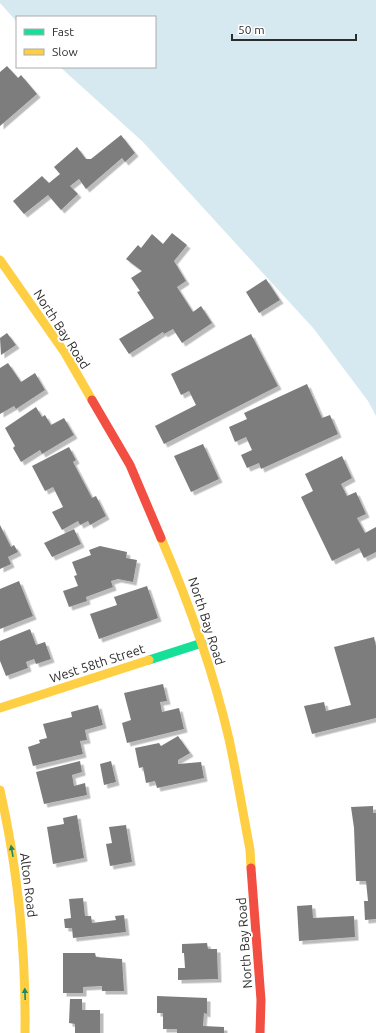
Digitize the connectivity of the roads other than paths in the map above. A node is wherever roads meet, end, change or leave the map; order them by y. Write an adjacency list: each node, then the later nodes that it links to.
1 (0, 260): 2 (street, North Bay Road)
2 (202, 643): 3 (street, West 58th Street); 6 (street, North Bay Road)
3 (0, 708)
4 (0, 790): 5 (street, Alton Road, one-way to 4)
5 (25, 1033)
6 (260, 1033)

